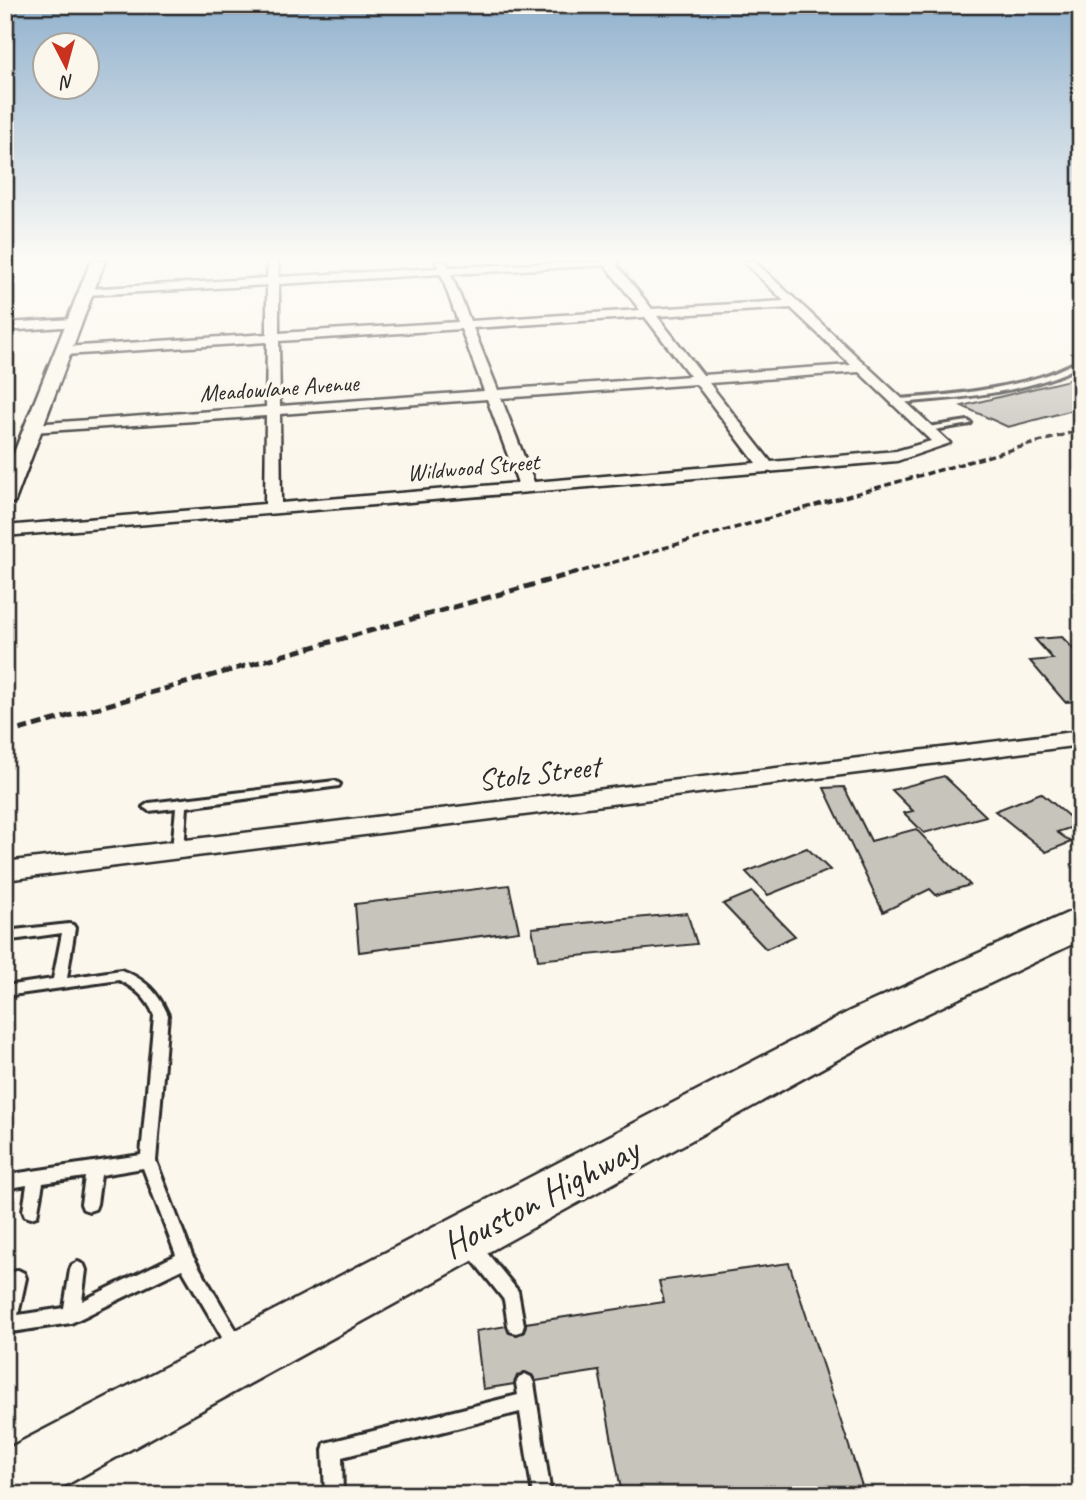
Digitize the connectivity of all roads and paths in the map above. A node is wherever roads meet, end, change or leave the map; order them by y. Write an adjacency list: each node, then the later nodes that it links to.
1 (70, 331): 8 (street)
2 (273, 331): 7 (street)
3 (386, 331): 7 (street)
4 (468, 331): 12 (street)
5 (662, 331): 11 (street)
6 (823, 331): 10 (street)
7 (273, 338): 8 (street); 14 (street)
8 (64, 351): 16 (street)
9 (1079, 366): 13 (lane)
10 (863, 368): 11 (street, Meadowlane Avenue); 13 (street)
11 (701, 380): 12 (street, Meadowlane Avenue); 18 (street)
12 (492, 396): 14 (street, Meadowlane Avenue); 19 (street)
13 (898, 401): 17 (street)
14 (274, 411): 16 (street, Meadowlane Avenue); 21 (street)
15 (968, 423): 17 (lane)
16 (33, 428): 20 (street)
17 (928, 429): 18 (street, Wildwood Street)
18 (767, 467): 19 (street, Wildwood Street)
19 (528, 487): 21 (street, Wildwood Street)
20 (5, 501)
21 (273, 508): 22 (street, Wildwood Street)
22 (5, 531)
23 (1081, 738): 27 (street, Stolz Street)
24 (335, 784): 25 (lane)
25 (182, 804): 26 (lane); 27 (lane)
26 (149, 807)
27 (178, 850): 28 (street, Stolz Street)
28 (5, 871)
29 (1081, 922): 39 (main road, Houston Highway)
30 (5, 936): 31 (lane)
31 (59, 984): 32 (lane); 33 (lane)
32 (5, 990)
33 (148, 1161): 34 (lane); 40 (lane)
34 (94, 1169): 35 (lane); 37 (lane)
35 (36, 1178): 36 (lane); 38 (lane)
36 (5, 1182)
37 (89, 1204)
38 (31, 1211)
39 (465, 1237): 45 (lane); 46 (main road, Houston Highway)
40 (185, 1259): 43 (lane); 46 (lane)
41 (78, 1270): 43 (lane)
42 (18, 1278): 44 (lane)
43 (71, 1315): 44 (lane)
44 (7, 1324)
45 (516, 1325)
46 (243, 1356): 47 (main road, Houston Highway)
47 (5, 1484)
48 (334, 1495): 49 (lane)
49 (542, 1495)

